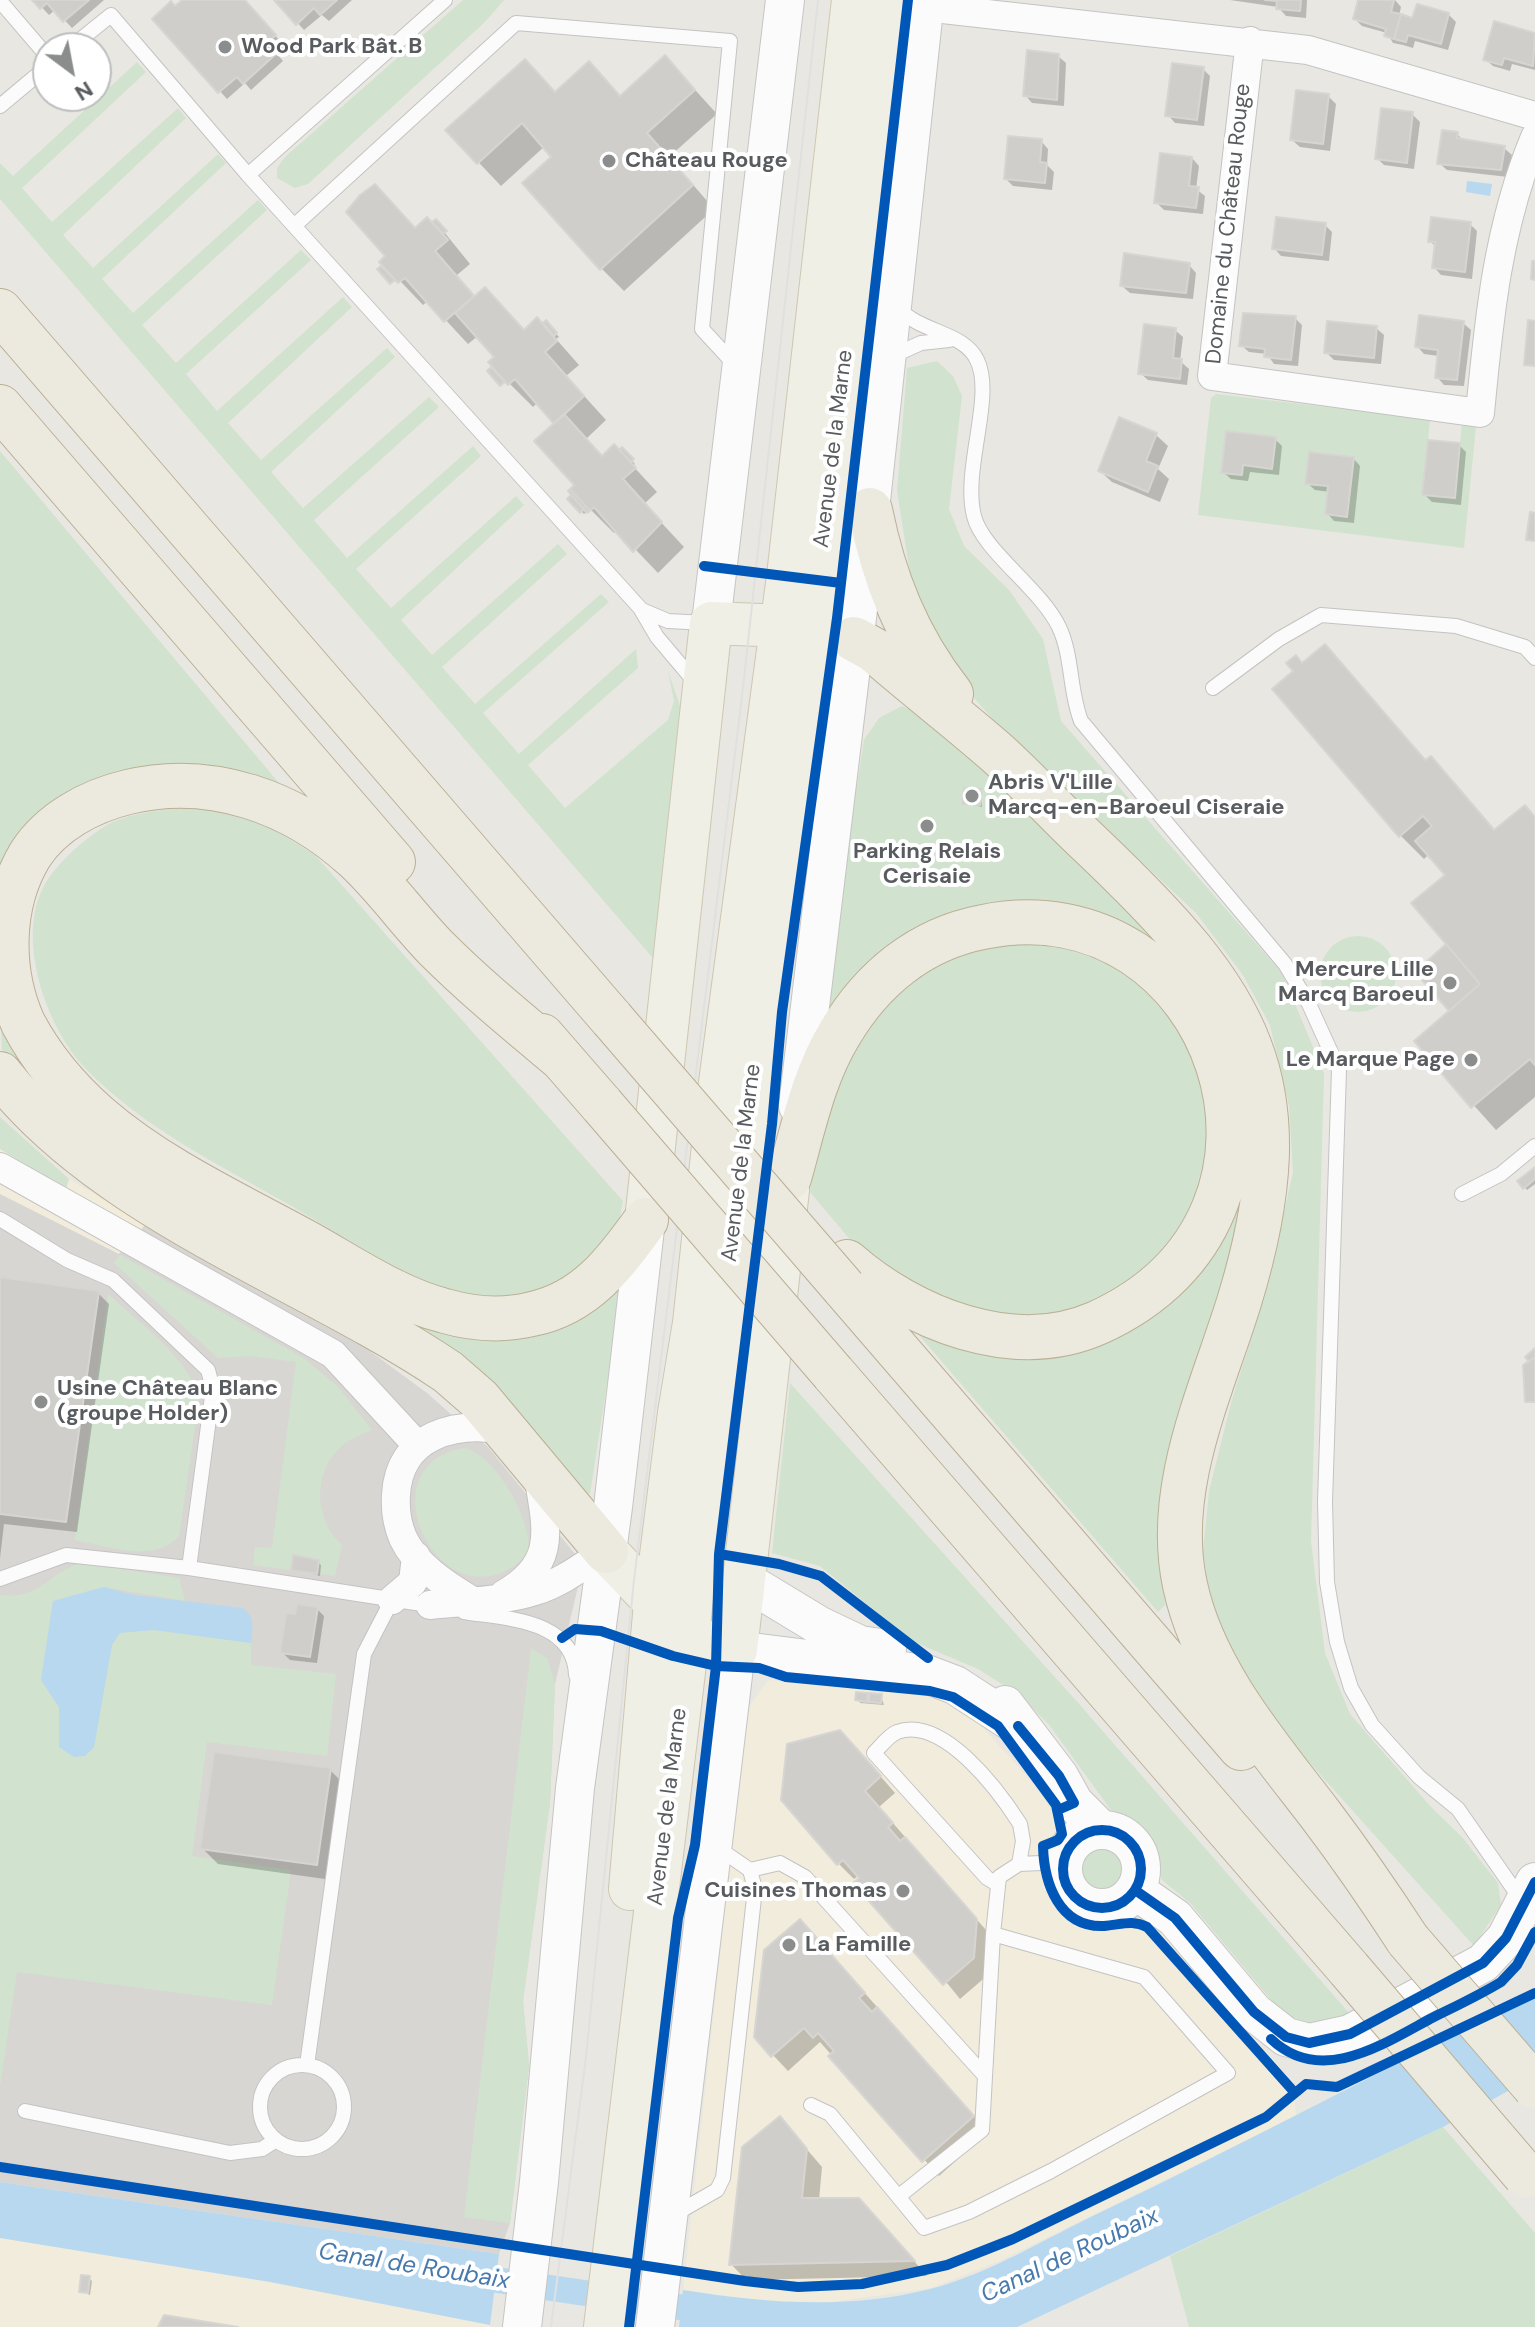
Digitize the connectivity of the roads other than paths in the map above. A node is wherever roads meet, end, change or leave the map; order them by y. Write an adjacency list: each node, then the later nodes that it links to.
1 (445, 0): 13 (lane)
2 (785, 0): 19 (street)
3 (853, 0): 24 (main road, Avenue de la Marne)
4 (0, 1): 7 (lane)
5 (912, 2): 8 (street); 15 (street, Avenue de la Marne); 24 (main road, Avenue de la Marne)
6 (90, 32): 13 (lane)
7 (32, 38)
8 (1250, 41): 11 (street); 12 (street, Domaine du Château Rouge)
9 (32, 79): 10 (lane)
10 (0, 106)
11 (1535, 116)
12 (1535, 137)
13 (248, 175): 14 (lane)
14 (294, 226): 19 (lane); 22 (lane)
15 (892, 298): 17 (lane); 18 (street, Avenue de la Marne)
16 (0, 311): 37 (highway, bridge)
17 (962, 341): 18 (lane); 60 (lane)
18 (886, 359): 21 (street, Avenue de la Marne)
19 (739, 369): 23 (street)
20 (0, 407): 29 (highway)
21 (870, 510): 24 (street, Avenue de la Marne); 28 (highway)
22 (640, 608): 23 (lane); 27 (lane)
23 (711, 623): 24 (main road); 27 (main road)
24 (816, 630): 28 (highway); 33 (street, Avenue de la Marne); 48 (main road, Avenue de la Marne); 50 (main road, Avenue de la Marne)
25 (1535, 658): 26 (lane)
26 (1213, 688)
27 (703, 715): 36 (main road)
28 (999, 755): 62 (highway)
29 (562, 1059): 36 (highway); 69 (highway, bridge)
30 (0, 1074): 38 (highway)
31 (1535, 1146): 34 (lane)
32 (0, 1167): 39 (street)
33 (789, 1178): 37 (highway); 45 (main road, Avenue de la Marne)
34 (1462, 1194)
35 (0, 1219): 43 (lane)
36 (646, 1220): 41 (street)
37 (846, 1275): 62 (highway)
38 (506, 1430): 39 (street); 40 (highway)
39 (417, 1445): 42 (street)
40 (537, 1468): 41 (highway); 47 (street)
41 (606, 1551): 47 (street); 48 (main road); 53 (street)
42 (416, 1556): 46 (street); 47 (street)
43 (189, 1568): 44 (lane); 46 (lane)
44 (0, 1579)
45 (744, 1580): 51 (main road, Avenue de la Marne); 52 (street)
46 (392, 1600): 49 (lane); 63 (lane)
47 (482, 1600): 49 (street)
48 (655, 1603): 50 (main road); 71 (main road, Avenue de la Marne)
49 (430, 1605): 53 (lane)
50 (687, 1636): 51 (main road); 71 (main road, Avenue de la Marne)
51 (736, 1650): 52 (street); 55 (street, Avenue de la Marne)
52 (1018, 1726): 54 (street)
53 (575, 1788): 73 (street)
54 (1079, 1844): 56 (lane); 59 (street); 59 (street)
55 (713, 1845): 57 (lane); 72 (street, Avenue de la Marne)
56 (1019, 1864): 58 (lane); 58 (lane)
57 (750, 1870): 64 (lane); 72 (lane)
58 (997, 1884): 61 (lane)
59 (1135, 1890): 60 (street)
60 (1531, 1906)
61 (993, 1934): 64 (lane); 70 (lane)
62 (1408, 1940): 65 (highway, bridge)
63 (307, 2065): 68 (lane); 68 (lane)
64 (985, 2076): 70 (lane)
65 (1535, 2087)
66 (811, 2105): 70 (lane)
67 (25, 2111): 68 (lane)
68 (276, 2140)
69 (1530, 2180)
70 (899, 2196)
71 (608, 2201): 74 (main road, Avenue de la Marne); 75 (main road, Avenue de la Marne)
72 (670, 2218): 76 (street, Avenue de la Marne)
73 (522, 2327)
74 (579, 2327)
75 (605, 2327)
76 (655, 2327)

